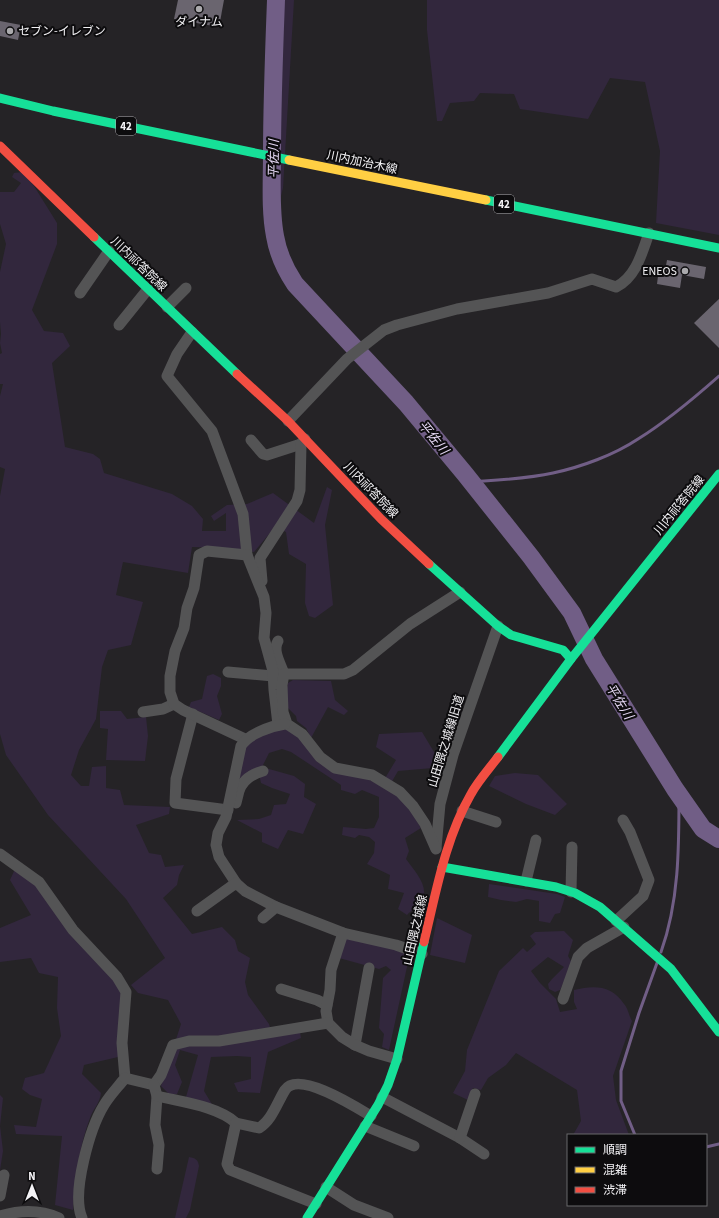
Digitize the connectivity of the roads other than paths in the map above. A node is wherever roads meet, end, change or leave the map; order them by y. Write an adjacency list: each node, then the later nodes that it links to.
1 (0, 98): 3 (main road, 川内加治木線 / 42)
2 (0, 146): 5 (main road, 川内祁答院線)
3 (648, 234): 4 (main road, 川内加治木線 / 42); 12 (street)
4 (719, 248)
5 (109, 251): 7 (main road, 川内祁答院線); 8 (street)
6 (186, 288): 9 (street)
7 (148, 289): 9 (main road, 川内祁答院線); 10 (street)
8 (80, 293)
9 (167, 307): 11 (main road, 川内祁答院線)
10 (119, 325)
11 (192, 332): 12 (main road, 川内祁答院線); 16 (street)
12 (288, 420): 14 (main road, 川内祁答院線)
13 (251, 440): 14 (street)
14 (303, 442): 17 (main road, 川内祁答院線); 18 (street)
15 (719, 474): 21 (main road, 川内祁答院線)
16 (247, 555): 18 (street); 24 (street)
17 (460, 592): 19 (main road, 川内祁答院線); 23 (street)
18 (264, 597): 23 (street)
19 (498, 626): 21 (main road, 川内祁答院線); 38 (street, 山田隈之城線旧道)
20 (278, 640): 23 (street)
21 (571, 659): 33 (main road, 山田隈之城線)
22 (228, 672): 23 (street)
23 (279, 675): 27 (street)
24 (174, 704): 25 (street); 26 (street)
25 (143, 712)
26 (193, 714): 28 (street); 32 (street)
27 (283, 724): 28 (street); 38 (street)
28 (245, 739): 31 (street)
29 (231, 754): 31 (street)
30 (263, 771): 32 (street)
31 (233, 783): 32 (street)
32 (228, 806): 42 (street)
33 (462, 811): 35 (street); 40 (main road, 山田隈之城線)
34 (623, 820): 47 (street)
35 (496, 822)
36 (536, 840): 41 (street)
37 (572, 847): 43 (street)
38 (436, 849): 40 (street, 山田隈之城線旧道)
39 (0, 854): 58 (street)
40 (442, 867): 41 (main road); 49 (main road, 山田隈之城線)
41 (526, 881): 43 (main road)
42 (236, 883): 44 (street); 45 (street)
43 (571, 892): 47 (main road)
44 (276, 907): 46 (street); 48 (street)
45 (197, 911)
46 (263, 918)
47 (620, 924): 52 (street); 55 (main road)
48 (343, 933): 49 (street); 53 (street)
49 (422, 954): 57 (main road, 山田隈之城線)
50 (369, 968): 56 (street)
51 (281, 989): 53 (street)
52 (563, 999)
53 (327, 1005): 54 (street)
54 (328, 1023): 56 (street); 59 (street)
55 (719, 1032)
56 (355, 1045): 57 (street)
57 (397, 1059): 61 (main road, 山田隈之城線)
58 (125, 1078): 59 (street); 75 (street)
59 (155, 1091): 63 (street); 68 (street)
60 (475, 1094): 65 (street)
61 (382, 1097): 62 (main road, 山田隈之城線); 65 (street)
62 (372, 1116): 63 (street); 64 (main road, 山田隈之城線)
63 (236, 1123): 72 (street)
64 (365, 1126): 66 (street); 70 (main road, 山田隈之城線)
65 (460, 1138): 67 (street)
66 (414, 1146)
67 (484, 1154)
68 (157, 1169)
69 (4, 1175): 71 (street)
70 (326, 1187): 72 (main road, 山田隈之城線); 77 (street)
71 (0, 1196)
72 (316, 1204): 76 (main road, 山田隈之城線)
73 (0, 1216): 74 (street)
74 (59, 1218)
75 (81, 1218)
76 (306, 1218)
77 (388, 1218)

